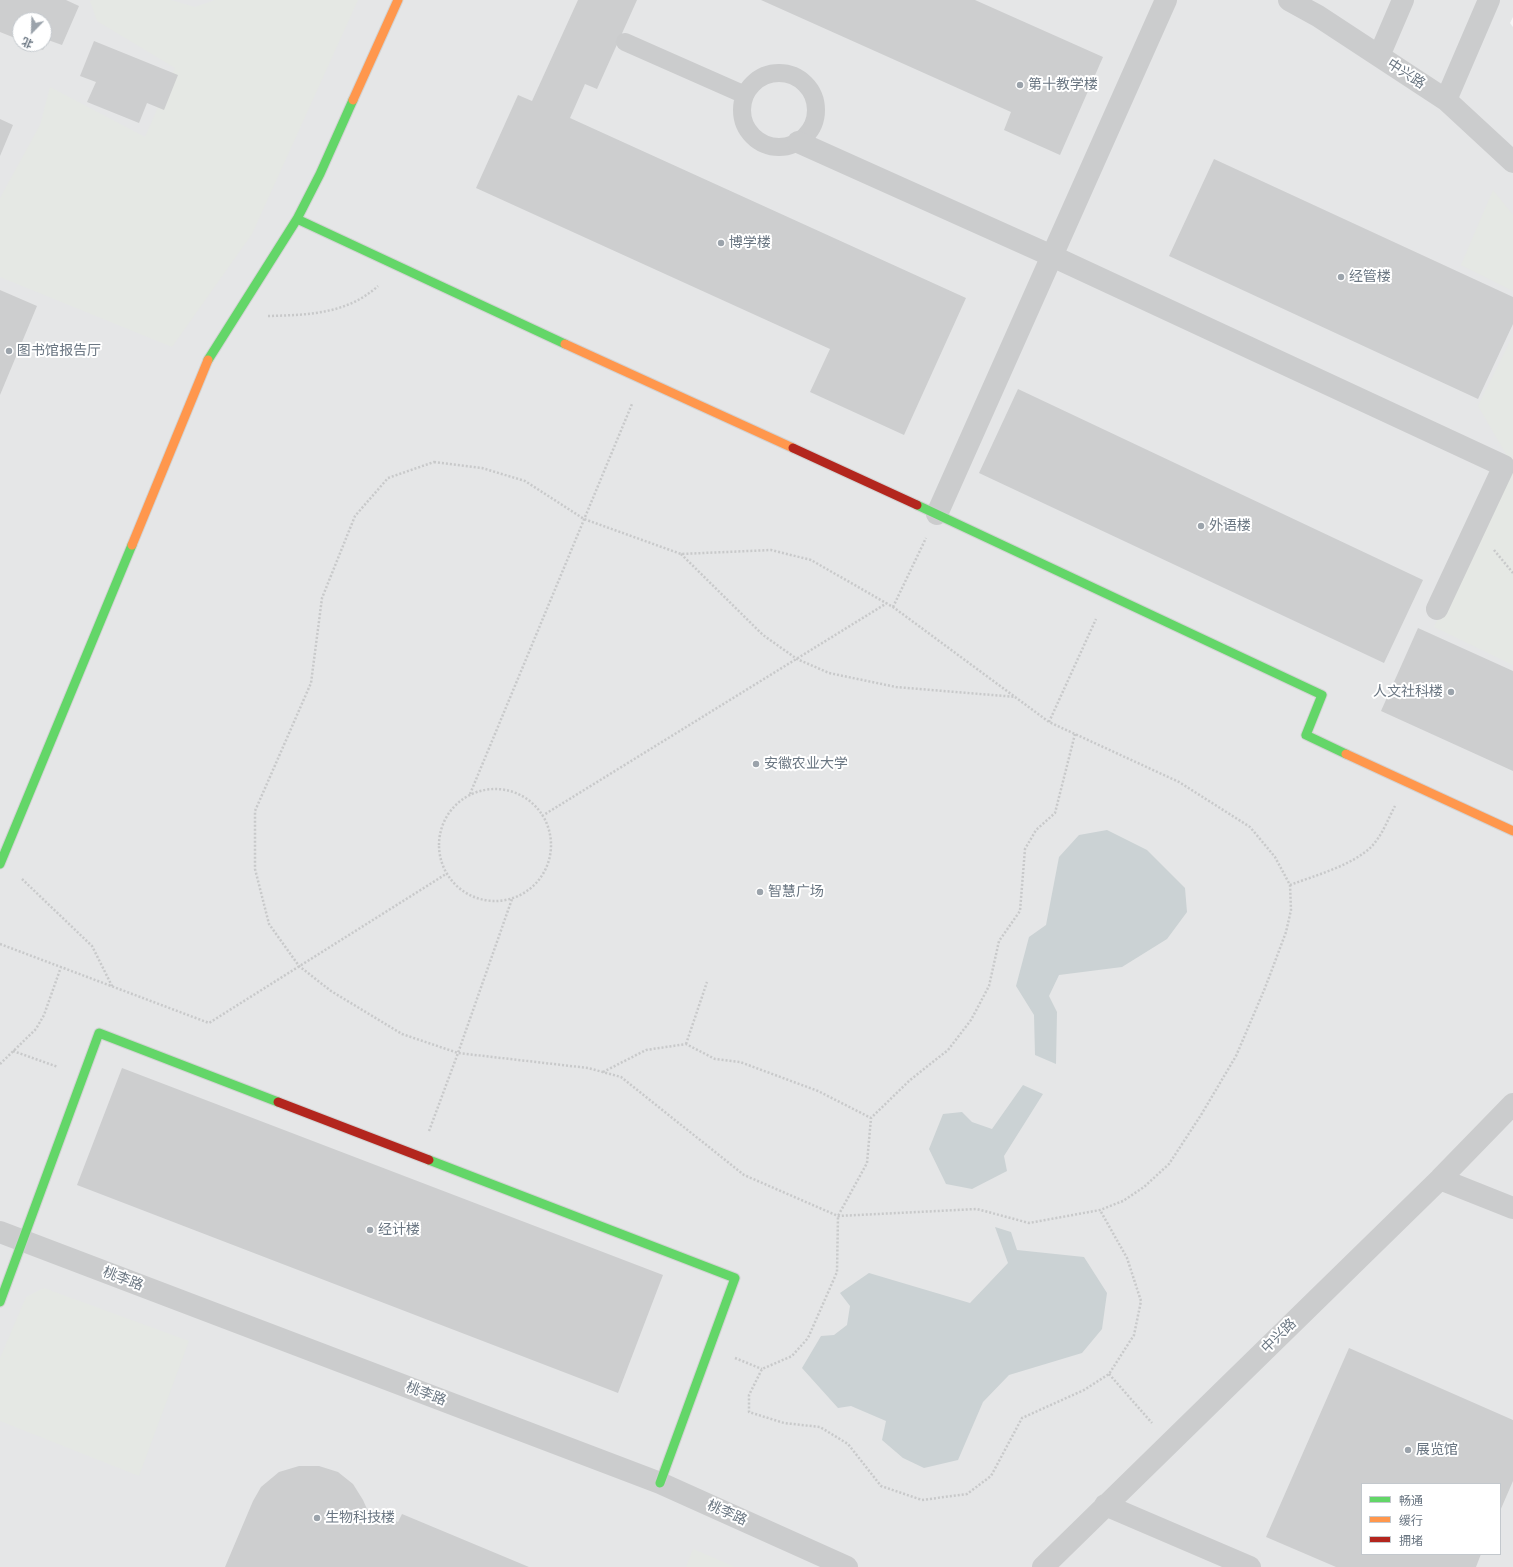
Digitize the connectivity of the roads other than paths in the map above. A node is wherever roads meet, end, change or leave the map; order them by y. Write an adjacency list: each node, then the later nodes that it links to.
1 (398, 0): 12 (street)
2 (1166, 0): 13 (street)
3 (1289, 0): 7 (street, 中兴路)
4 (1403, 0): 7 (street)
5 (1489, 0): 9 (street)
6 (625, 42): 8 (lane)
7 (1379, 56): 9 (street, 中兴路)
8 (745, 95): 10 (lane); 10 (lane)
9 (1446, 100): 11 (street, 中兴路)
10 (798, 142): 13 (street)
11 (1513, 162)
12 (297, 219): 14 (street); 17 (street)
13 (1052, 256): 14 (street); 15 (street)
14 (937, 514): 16 (street)
15 (1438, 609)
16 (1513, 831)
17 (1, 862)
18 (1513, 1104): 19 (street, 中兴路)
19 (1440, 1179): 20 (street); 25 (street, 中兴路)
20 (1513, 1208)
21 (0, 1232): 22 (street, 桃李路)
22 (23, 1241): 23 (street); 24 (street, 桃李路); 24 (street)
23 (0, 1302)
24 (660, 1483): 26 (street, 桃李路)
25 (1106, 1506): 27 (street, 中兴路); 28 (street)
26 (847, 1567)
27 (1043, 1567)
28 (1250, 1567)

